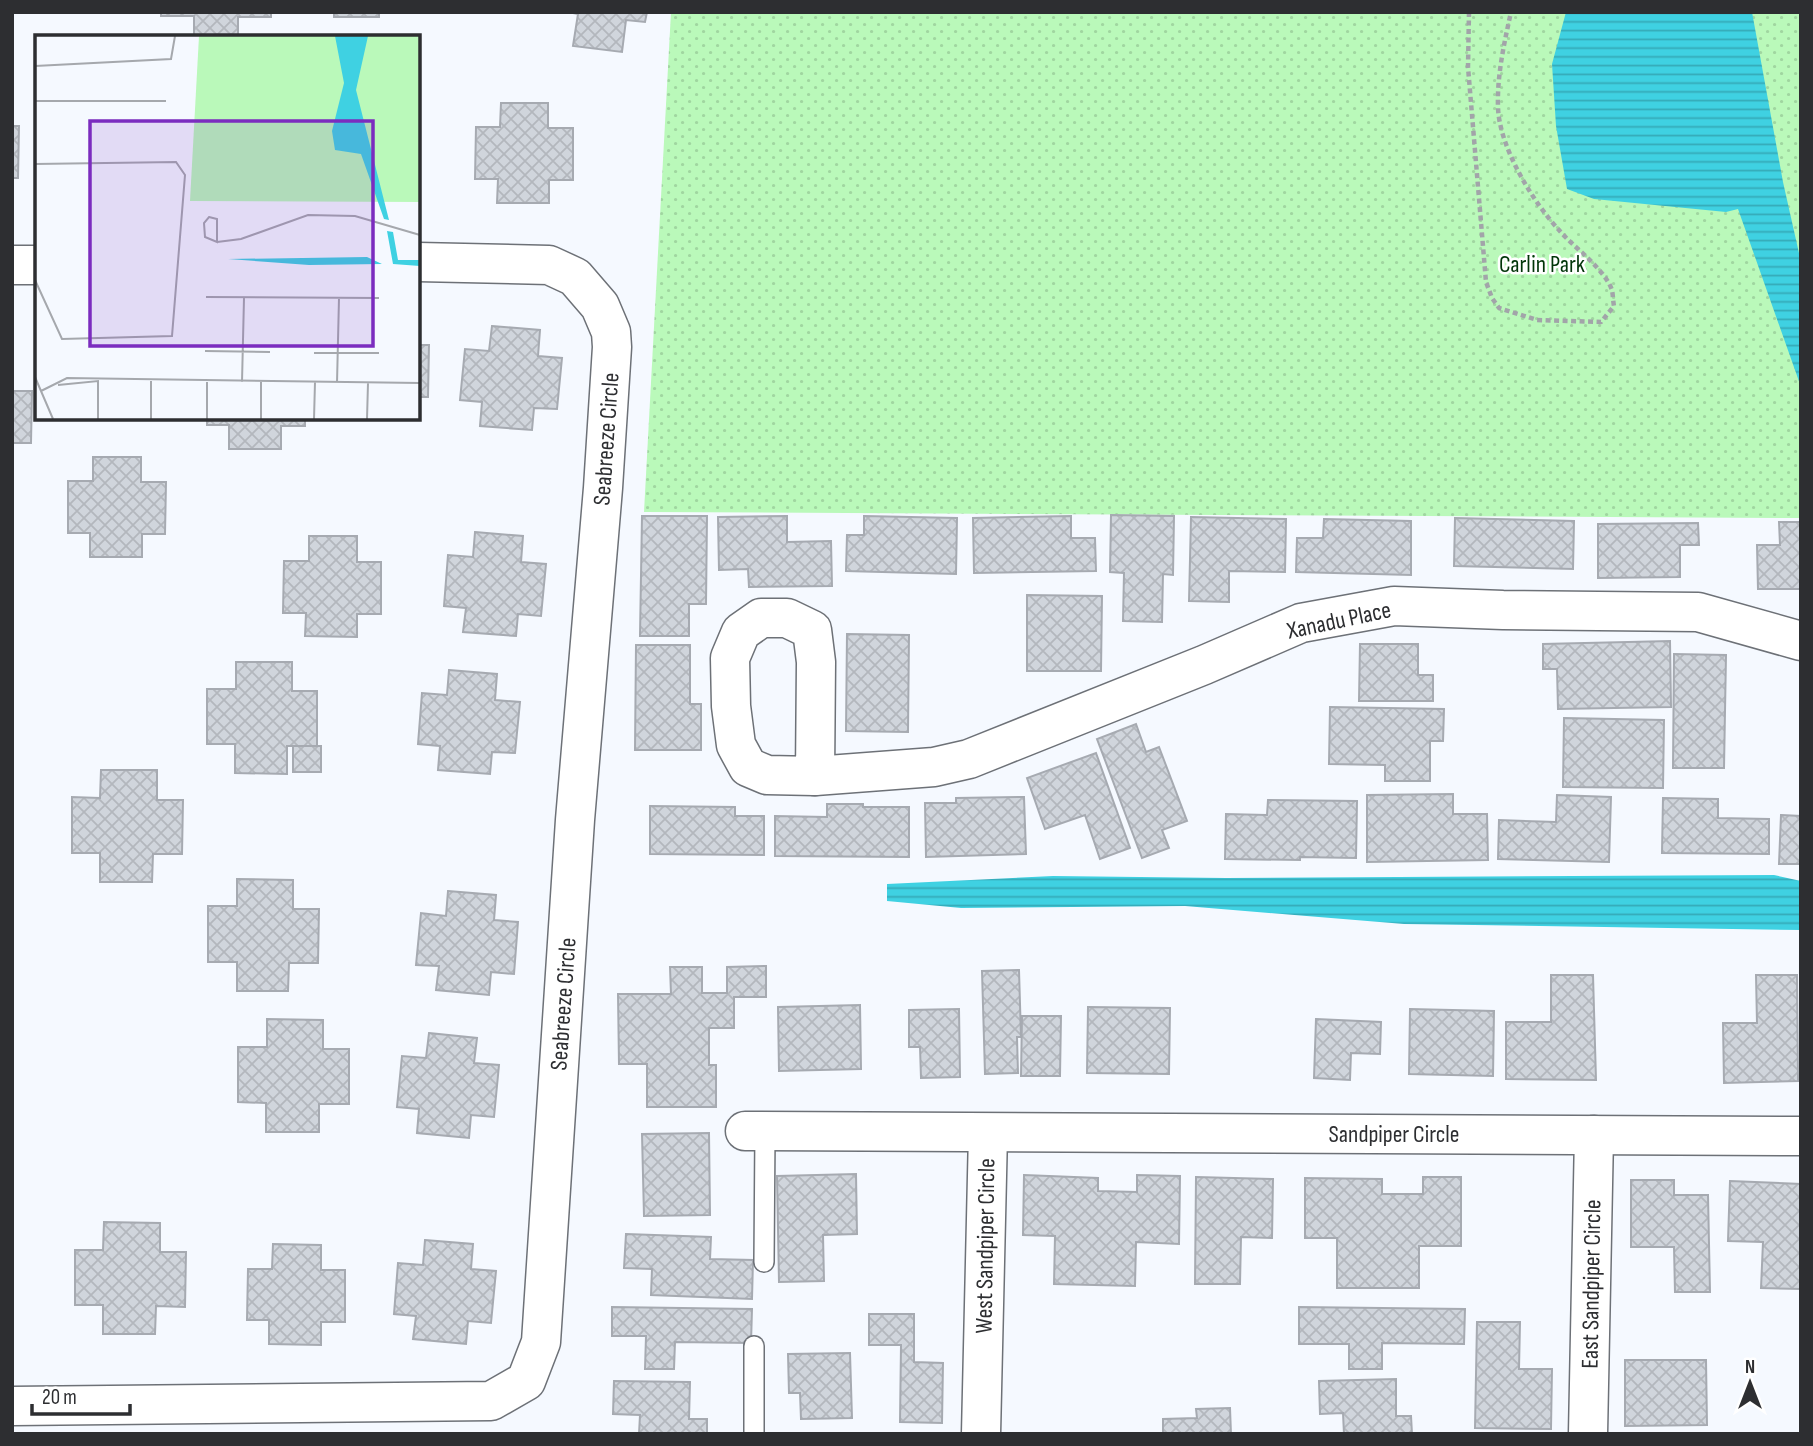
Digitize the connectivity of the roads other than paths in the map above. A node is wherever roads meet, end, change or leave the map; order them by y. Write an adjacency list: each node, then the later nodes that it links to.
1 (420, 262): 12 (street, Seabreeze Circle)
2 (12, 265): 3 (street)
3 (35, 265)
4 (1801, 641): 5 (street, Xanadu Place)
5 (816, 776)
6 (755, 1131): 7 (street, West Sandpiper Circle); 10 (lane)
7 (988, 1133): 8 (street, Sandpiper Circle); 14 (street, West Sandpiper Circle)
8 (1594, 1135): 9 (street, Sandpiper Circle); 15 (street, East Sandpiper Circle)
9 (1801, 1136)
10 (764, 1262)
11 (754, 1346): 13 (lane)
12 (12, 1406)
13 (754, 1434)
14 (981, 1434)
15 (1588, 1434)

